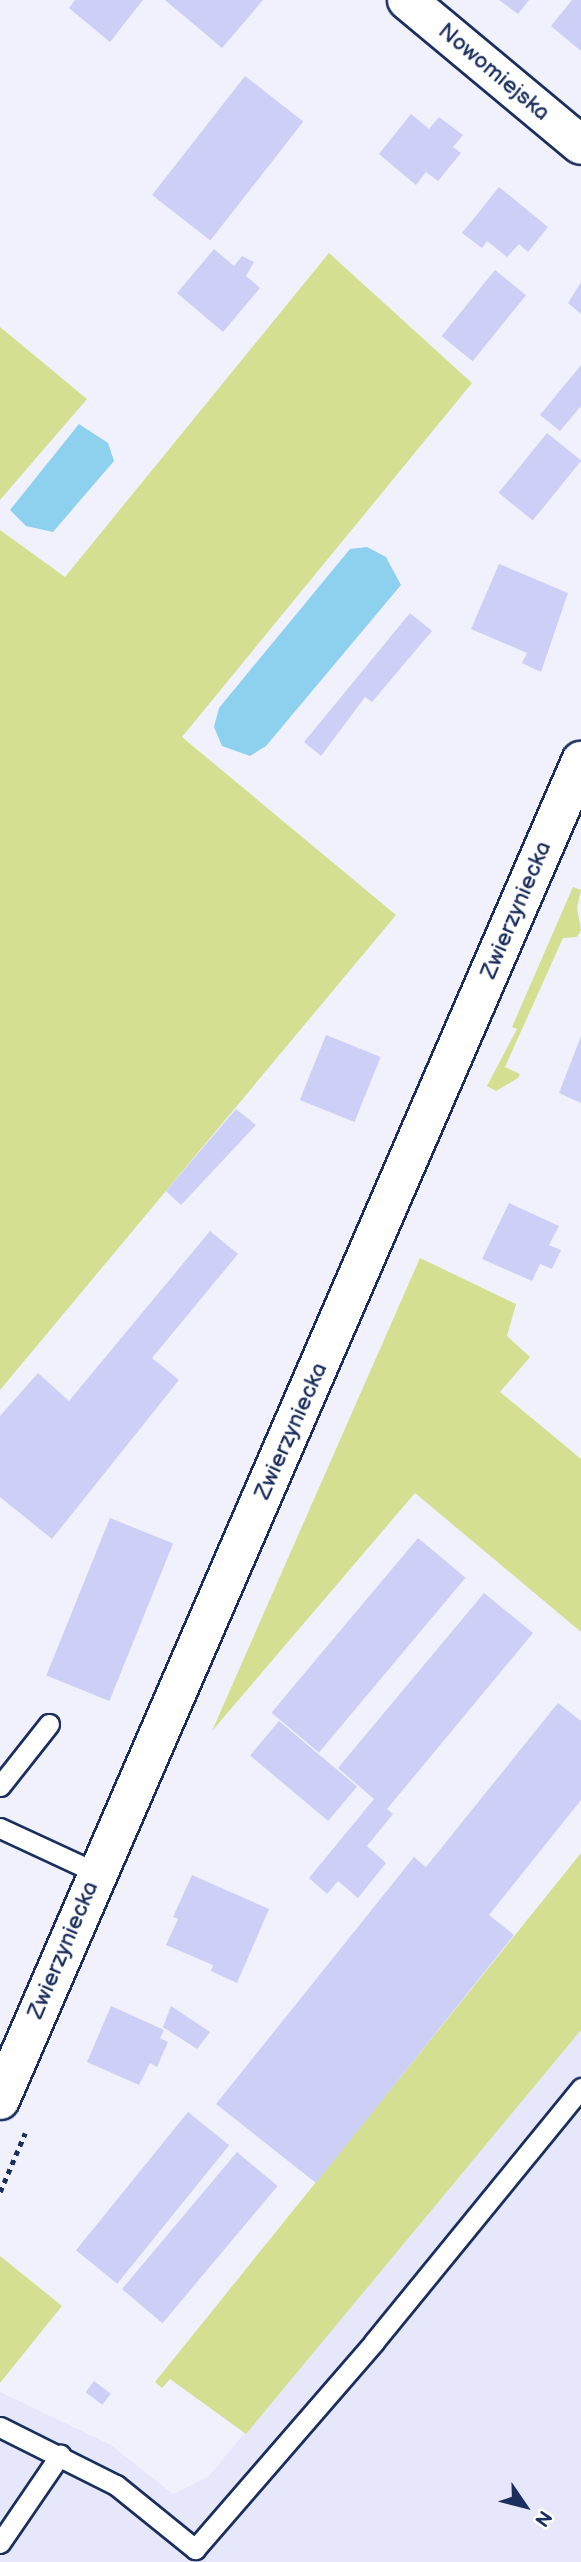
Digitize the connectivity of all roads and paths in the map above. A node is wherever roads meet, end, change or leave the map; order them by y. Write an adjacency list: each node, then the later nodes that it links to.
1 (407, 0): 2 (street, Nowomiejska)
2 (581, 145)
3 (581, 761): 7 (street, Zwierzyniecka)
4 (49, 1724): 5 (lane)
5 (0, 1786)
6 (0, 1828): 7 (lane)
7 (95, 1872): 9 (street, Zwierzyniecka)
8 (581, 2088): 11 (lane)
9 (0, 2100)
10 (0, 2427): 11 (lane)
11 (60, 2455): 12 (lane)
12 (0, 2543)

